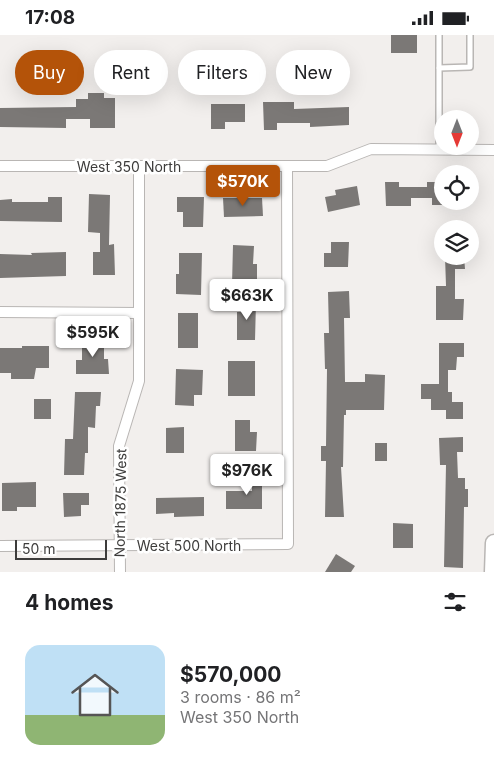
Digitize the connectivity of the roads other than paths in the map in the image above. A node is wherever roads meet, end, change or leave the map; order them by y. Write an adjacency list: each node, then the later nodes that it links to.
1 (439, 35): 3 (lane)
2 (470, 35): 3 (lane)
3 (439, 68): 4 (lane)
4 (439, 110)
5 (434, 150): 10 (street, West 350 North)
6 (479, 150): 7 (street, West 350 North)
7 (494, 150)
8 (0, 167): 9 (street, West 350 North)
9 (139, 167): 10 (street, West 350 North); 12 (street, North 1875 West)
10 (287, 167): 15 (street, West 500 North)
11 (0, 312): 12 (street)
12 (139, 313): 15 (street, North 1875 West)
13 (494, 543): 17 (main road)
14 (0, 545): 15 (street, West 500 North)
15 (120, 545): 16 (street, North 1875 West)
16 (120, 572)
17 (493, 572)

